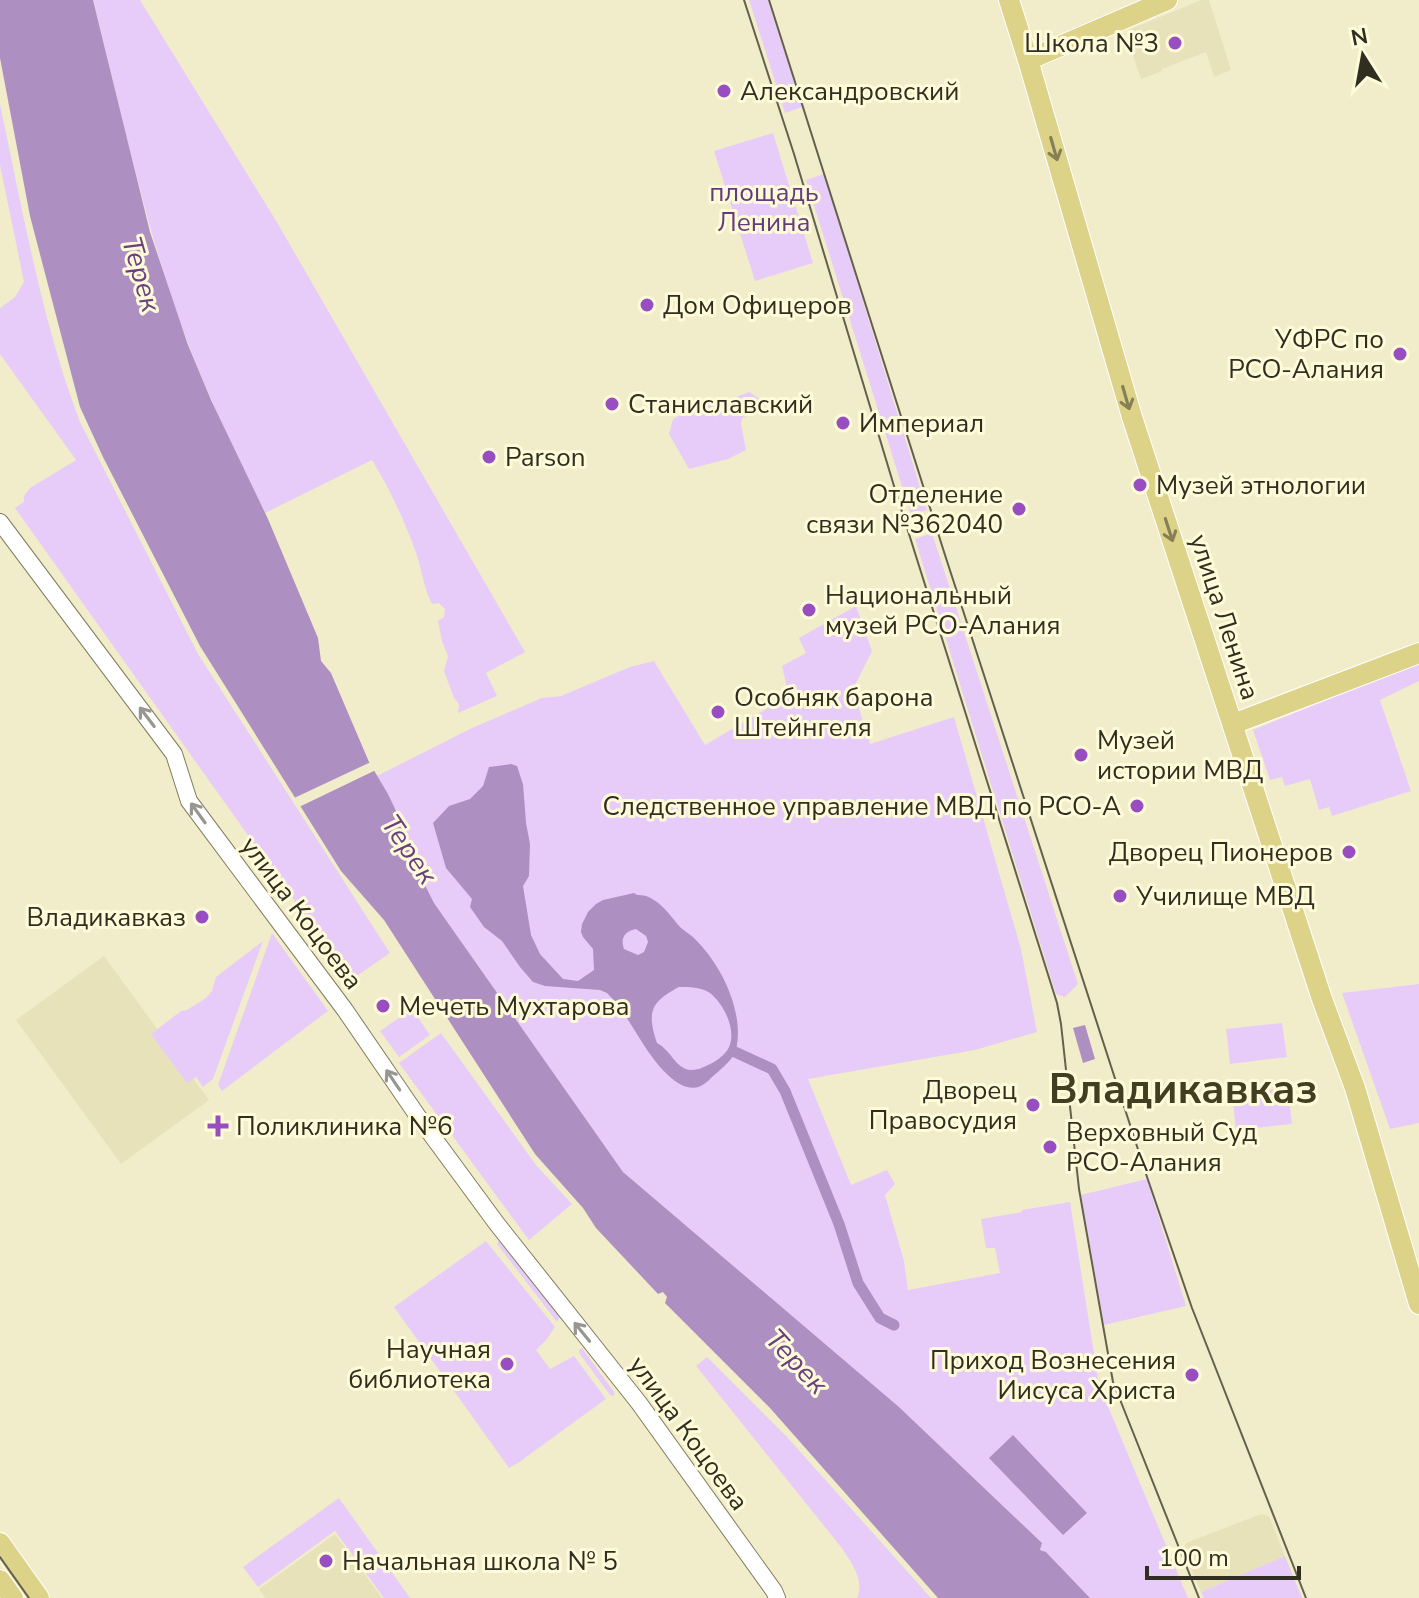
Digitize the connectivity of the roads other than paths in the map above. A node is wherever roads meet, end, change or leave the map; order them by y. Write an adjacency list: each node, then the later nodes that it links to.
1 (1009, 0): 3 (main road, улица Ленина)
2 (1167, 0): 3 (main road)
3 (1028, 60): 6 (main road, улица Ленина, one-way to 6)
4 (0, 522): 12 (street, улица Коцоева, one-way to 4)
5 (1419, 653): 6 (main road)
6 (1233, 724): 7 (main road, улица Ленина)
7 (1419, 1304)
8 (0, 1543): 11 (main road)
9 (0, 1580): 10 (main road)
10 (13, 1598)
11 (39, 1598)
12 (777, 1598)

